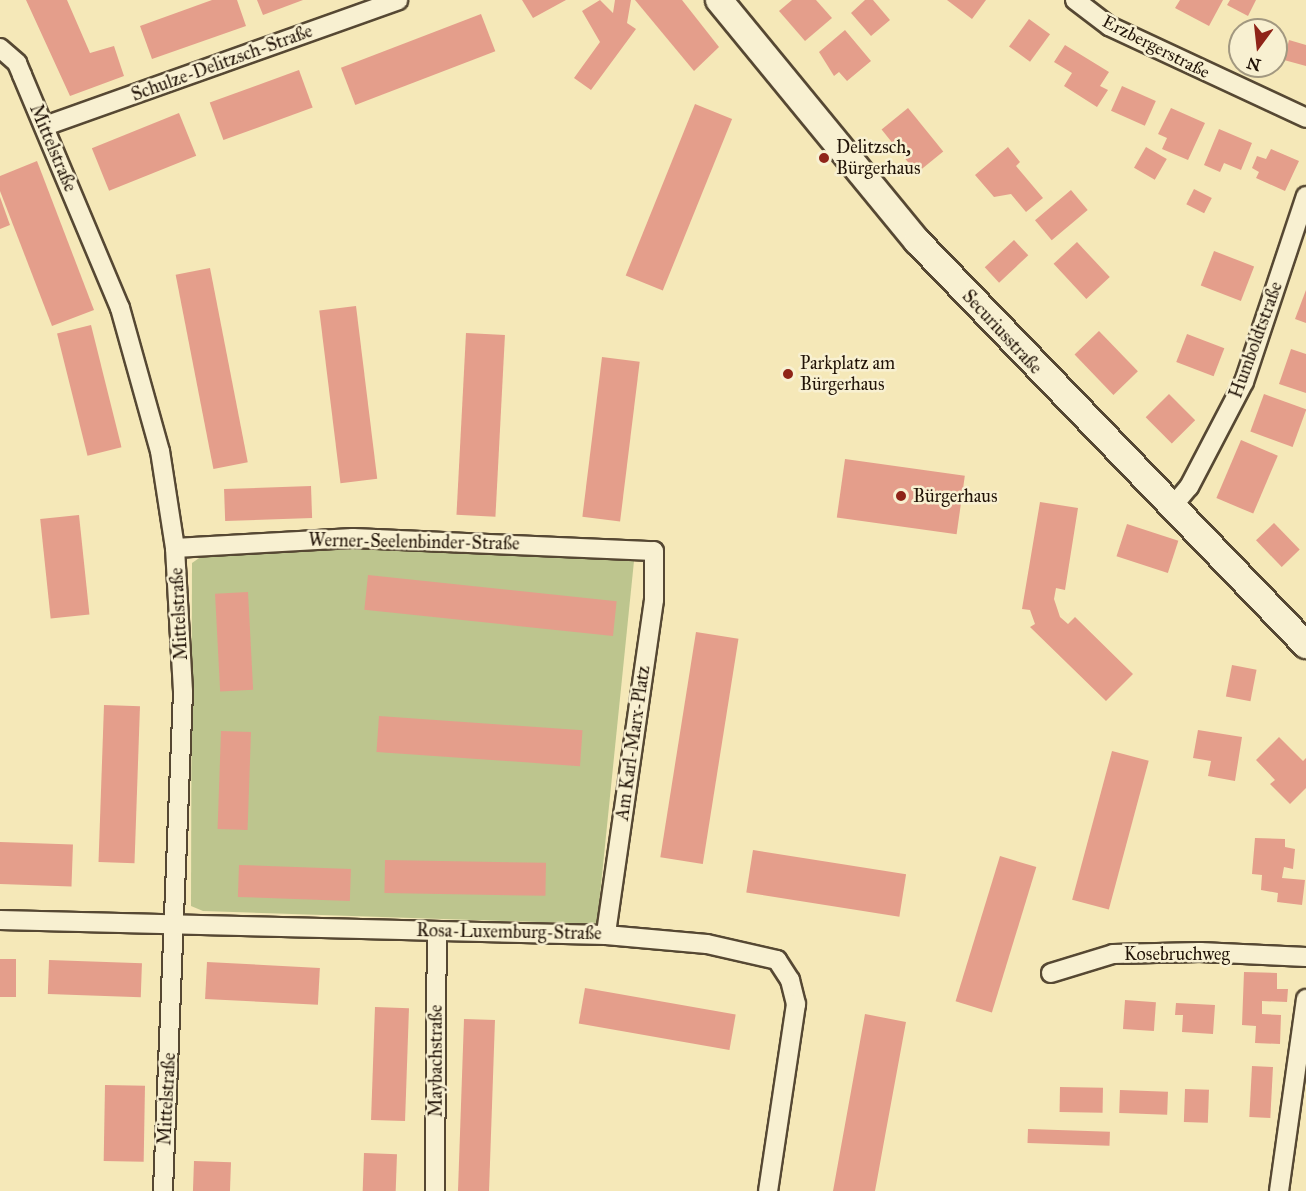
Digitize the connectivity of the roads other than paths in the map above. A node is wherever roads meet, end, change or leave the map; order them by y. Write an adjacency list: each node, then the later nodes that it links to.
1 (398, 0): 7 (street, Schulze-Delitzsch-Straße)
2 (718, 0): 9 (street, Securiusstraße)
3 (1076, 0): 6 (street, Erzbergerstraße)
4 (0, 48): 5 (street, Mittelstraße)
5 (8, 60): 7 (street, Mittelstraße)
6 (1306, 118)
7 (45, 126): 10 (street, Mittelstraße)
8 (1306, 196): 9 (street, Humboldtstraße)
9 (1172, 507): 12 (street, Securiusstraße)
10 (175, 548): 11 (street, Werner-Seelenbinder-Straße); 14 (street, Mittelstraße)
11 (654, 551): 16 (street, Am Karl-Marx-Platz)
12 (1306, 645)
13 (0, 920): 14 (street, Rosa-Luxemburg-Straße)
14 (175, 924): 15 (street, Rosa-Luxemburg-Straße); 20 (street, Mittelstraße)
15 (437, 931): 16 (street, Rosa-Luxemburg-Straße); 21 (street, Maybachstraße)
16 (606, 935): 22 (street, Rosa-Luxemburg-Straße)
17 (1306, 957): 18 (street, Kosebruchweg)
18 (1051, 973)
19 (1306, 999): 23 (street)
20 (163, 1191)
21 (435, 1191)
22 (768, 1191)
23 (1279, 1191)

